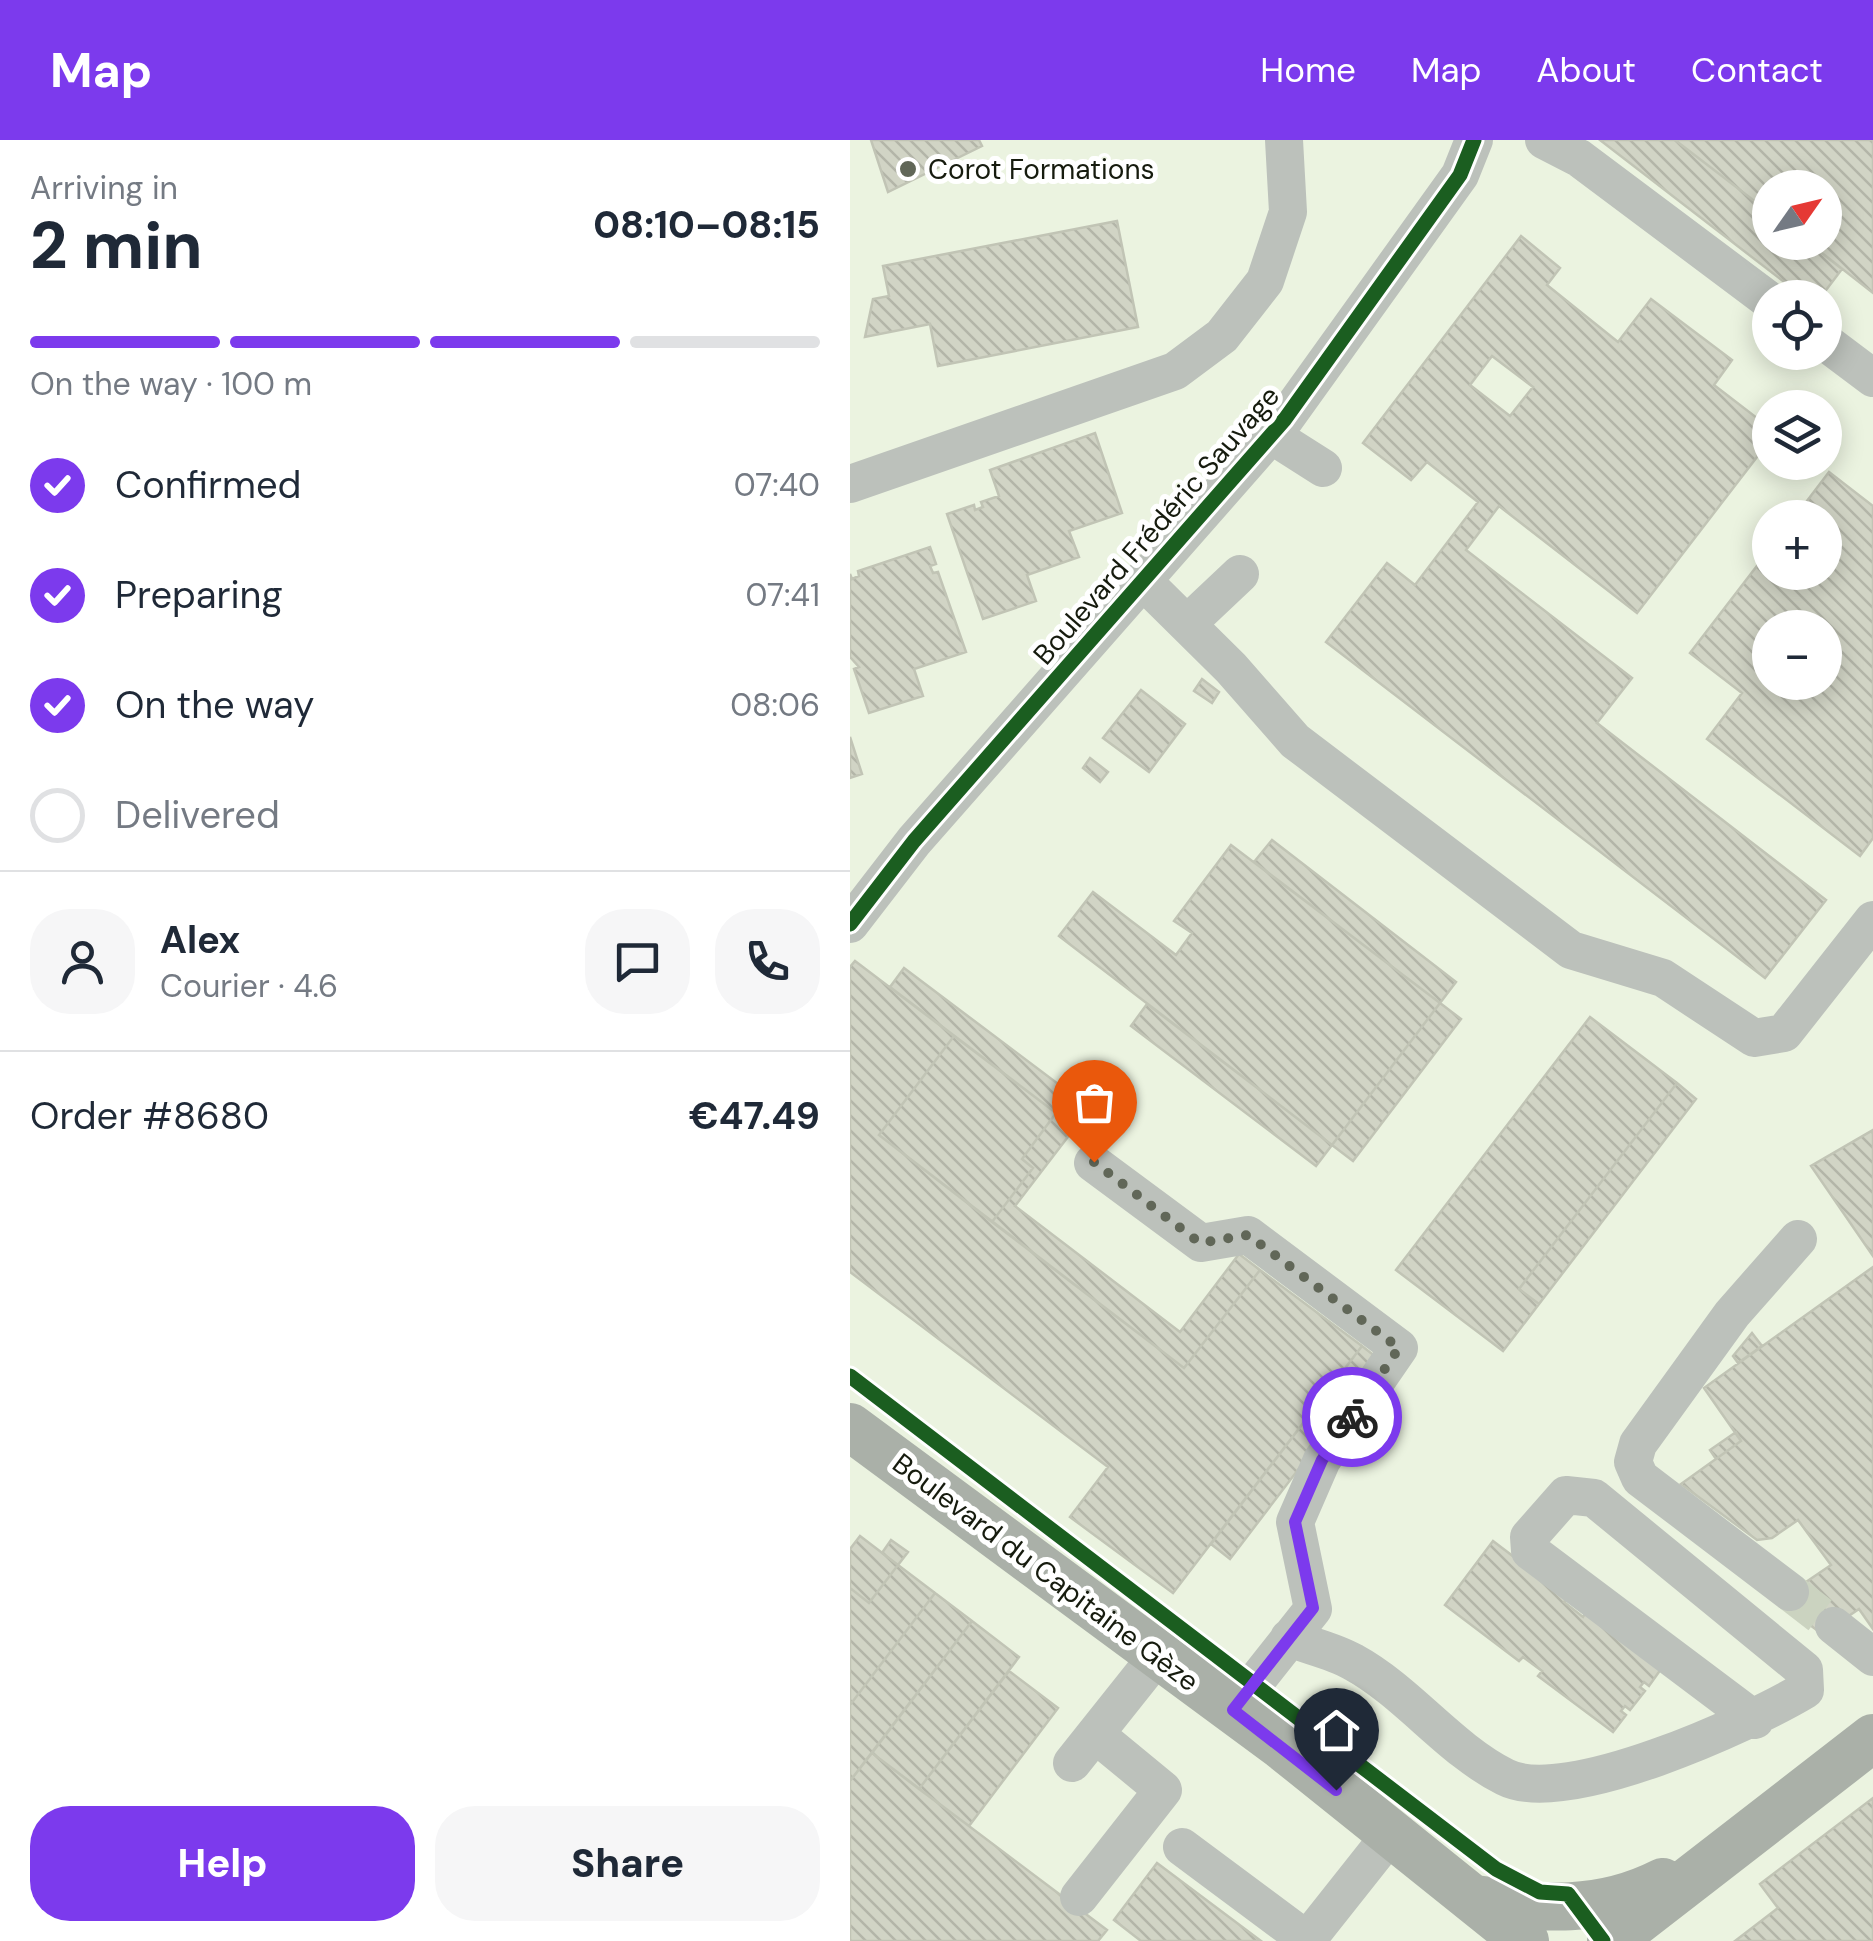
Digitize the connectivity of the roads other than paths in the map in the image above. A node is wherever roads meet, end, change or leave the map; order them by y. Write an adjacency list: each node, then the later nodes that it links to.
1 (1284, 140): 9 (street)
2 (1474, 140): 7 (street, Boulevard Frédéric Sauvage)
3 (1544, 140): 4 (street)
4 (1752, 287)
5 (1842, 355): 6 (street)
6 (1873, 378)
7 (1271, 435): 8 (street); 11 (street, Boulevard Frédéric Sauvage)
8 (1323, 468)
9 (850, 484)
10 (1240, 574): 12 (street)
11 (1142, 580): 12 (street); 14 (street, Boulevard Frédéric Sauvage)
12 (1187, 624): 13 (street)
13 (1873, 920)
14 (850, 924)
15 (1094, 1162): 20 (street)
16 (1798, 1240): 18 (street)
17 (850, 1427): 21 (main road, Boulevard du Capitaine Gèze)
18 (1790, 1592)
19 (1834, 1626): 22 (street)
20 (1289, 1638): 23 (street); 24 (street)
21 (1158, 1655): 23 (main road, Boulevard du Capitaine Gèze); 29 (street)
22 (1873, 1657)
23 (1233, 1710): 26 (main road, Boulevard du Capitaine Gèze)
24 (1755, 1720): 24 (street)
25 (1873, 1738): 27 (main road)
26 (1391, 1834): 28 (street); 30 (main road, Boulevard du Capitaine Gèze)
27 (1737, 1844): 30 (main road); 32 (main road)
28 (1182, 1846)
29 (1079, 1897)
30 (1474, 1900): 31 (main road, Boulevard du Capitaine Gèze)
31 (1525, 1941)
32 (1611, 1941)

